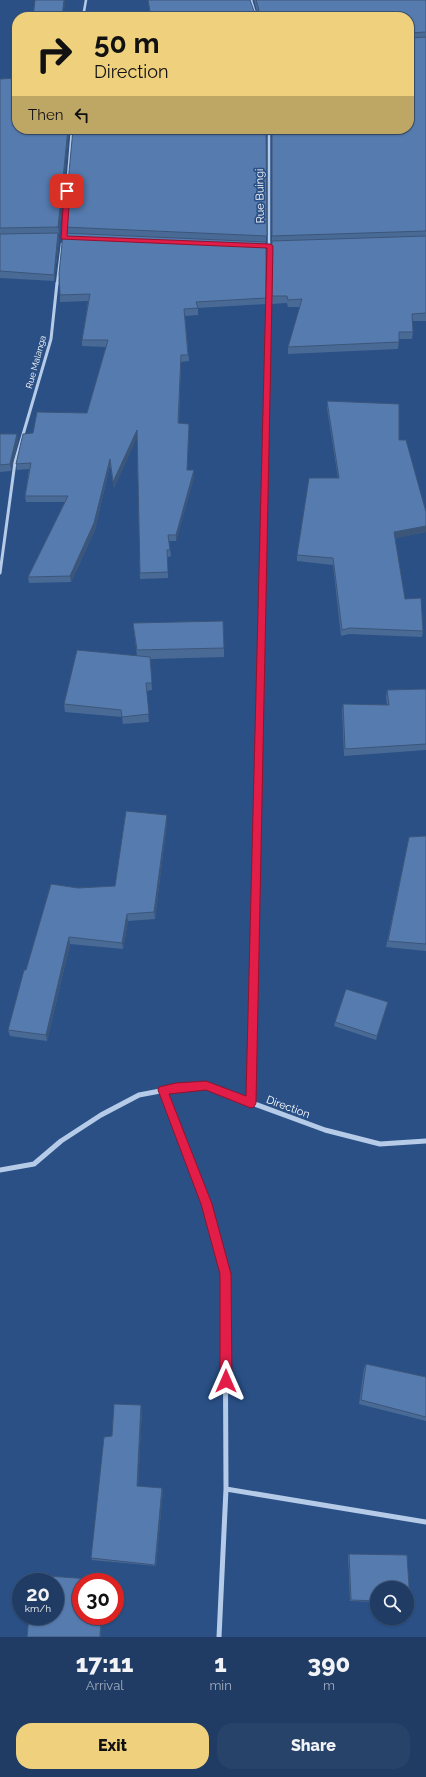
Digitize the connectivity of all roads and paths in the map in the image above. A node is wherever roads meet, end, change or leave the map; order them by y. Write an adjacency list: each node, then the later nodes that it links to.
1 (86, 0): 3 (street)
2 (251, 0): 4 (street)
3 (84, 12)
4 (255, 12)
5 (72, 134): 7 (street)
6 (269, 134): 10 (street, Rue Buingi)
7 (65, 214)
8 (63, 238): 11 (street, Rue Malanga)
9 (262, 246): 10 (street)
10 (270, 246): 13 (street, Rue Buingi)
11 (0, 572)
12 (163, 1090): 13 (street, Direction); 15 (street, Direction); 16 (street)
13 (251, 1103): 14 (street, Direction)
14 (426, 1141)
15 (0, 1170)
16 (226, 1489): 17 (street); 18 (street)
17 (426, 1522)
18 (219, 1637)

